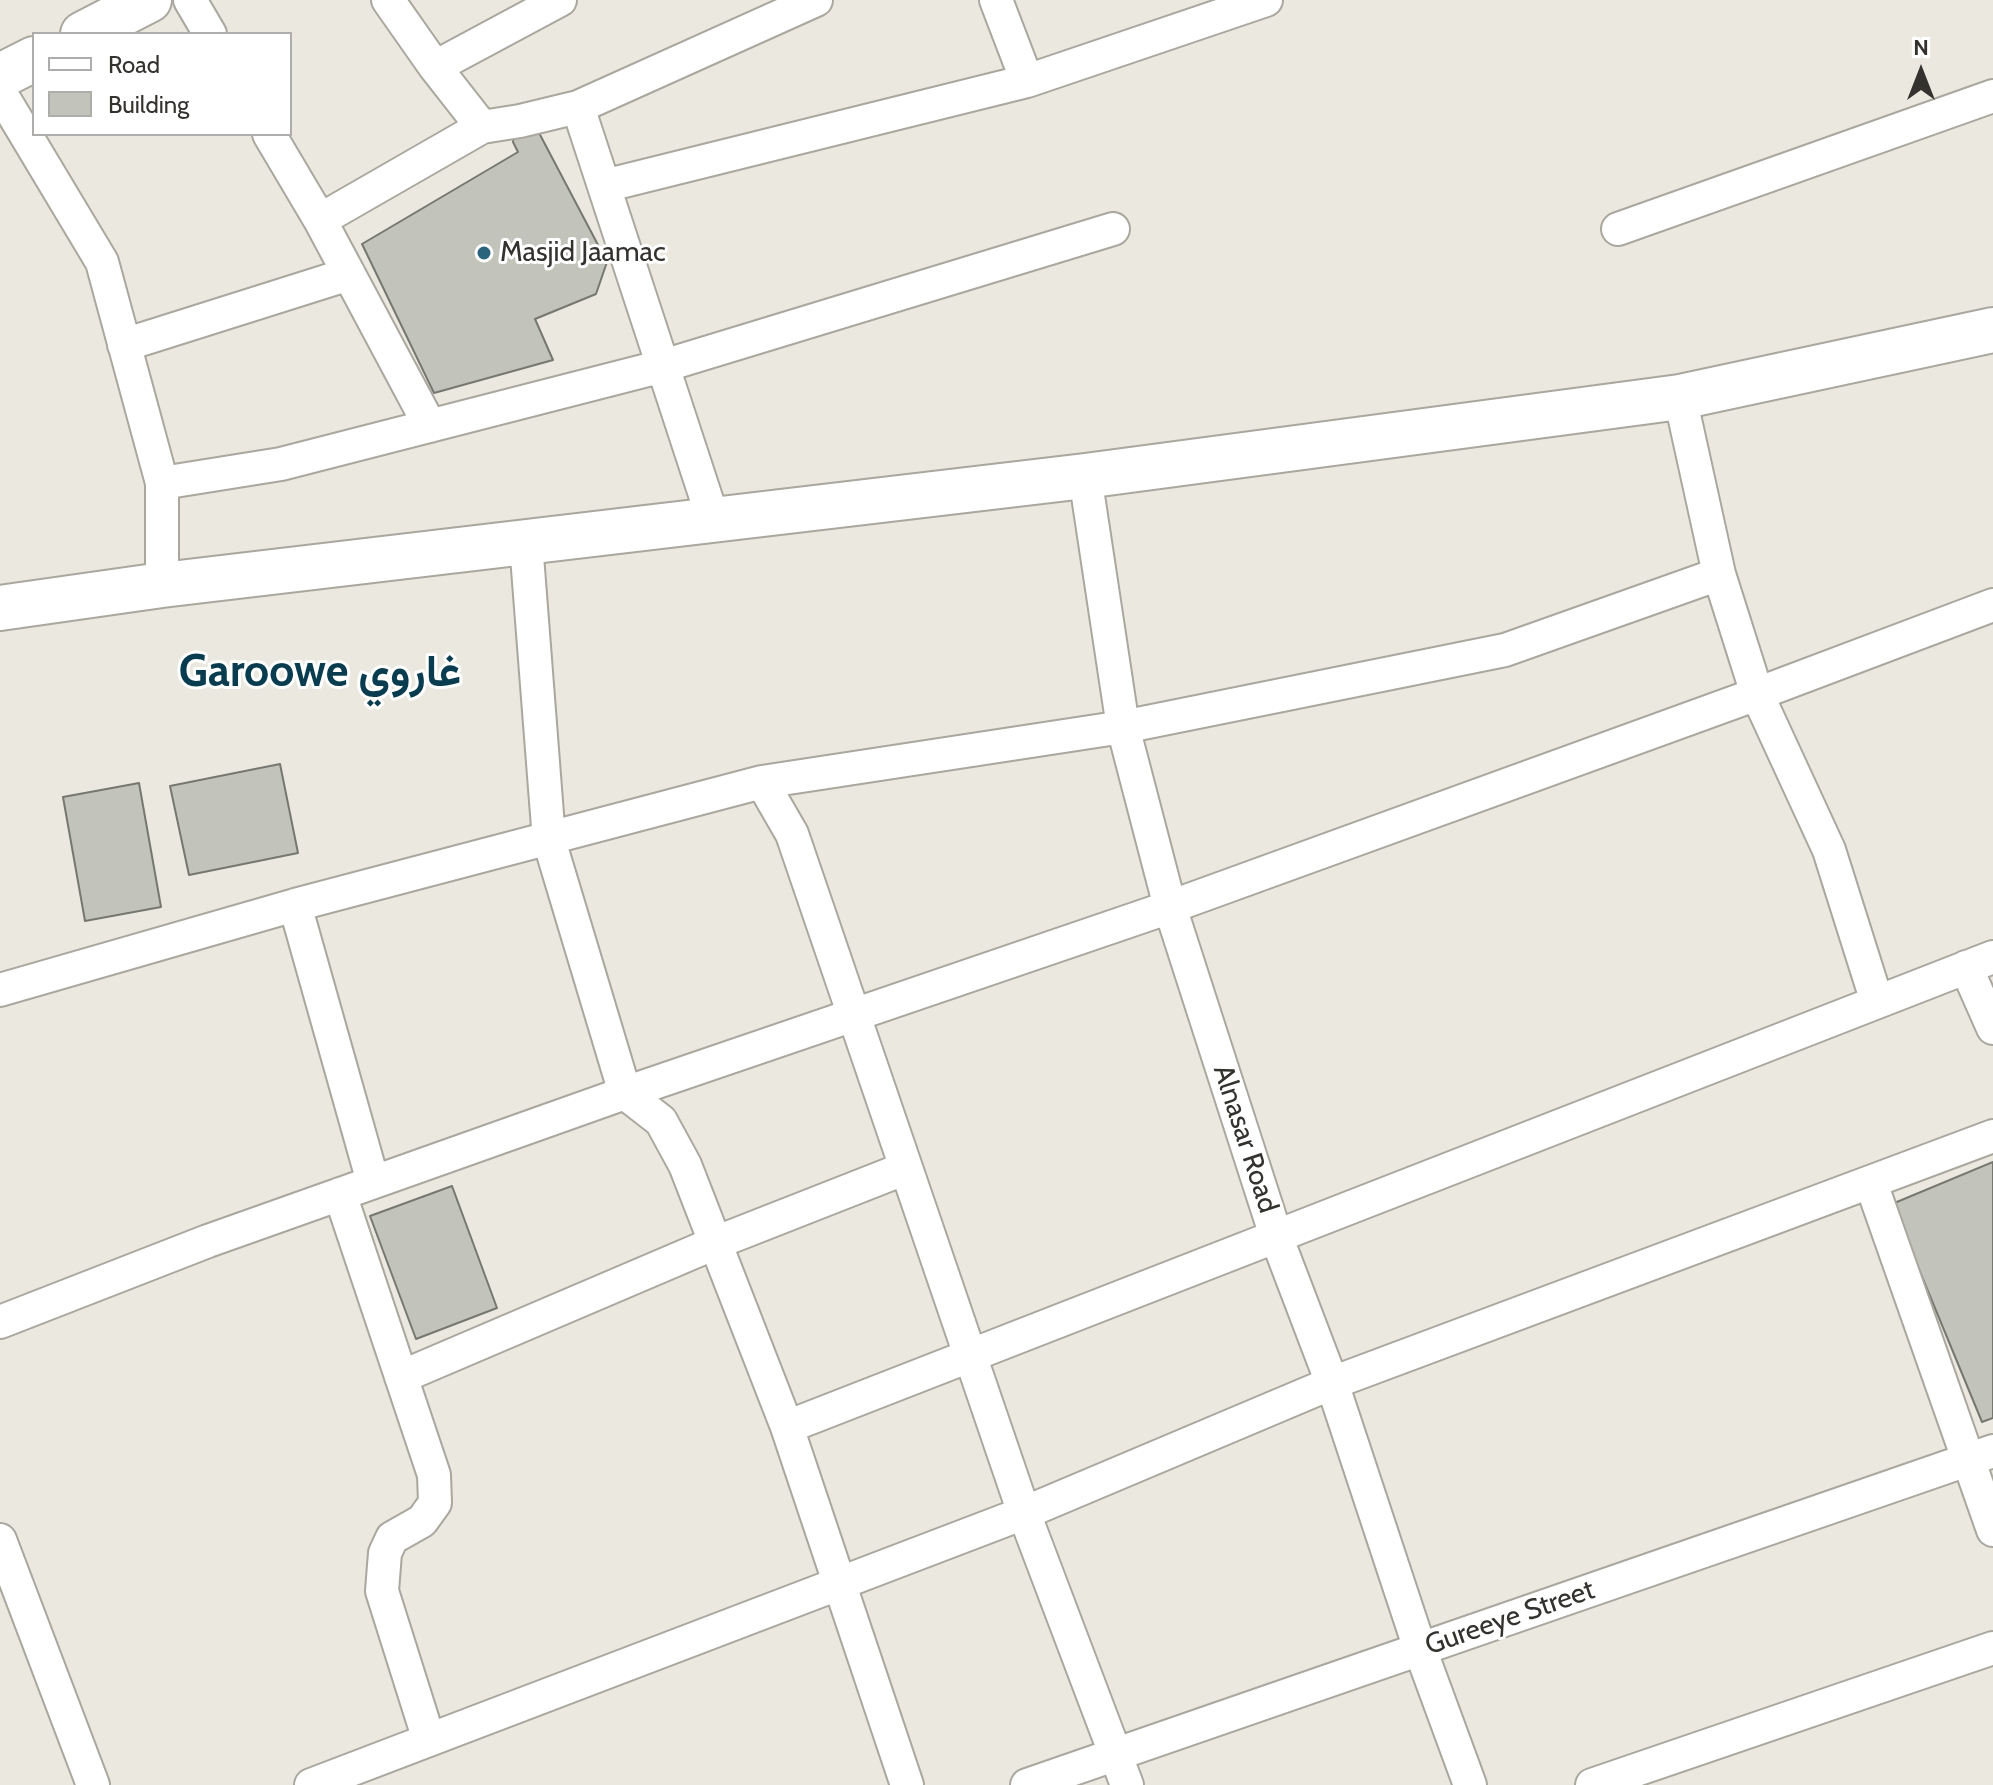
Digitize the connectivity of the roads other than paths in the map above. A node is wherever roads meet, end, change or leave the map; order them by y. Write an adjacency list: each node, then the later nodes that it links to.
1 (149, 0): 8 (main road)
2 (190, 0): 9 (street)
3 (388, 0): 11 (street)
4 (560, 0): 11 (street)
5 (816, 0): 16 (street)
6 (996, 0): 13 (street)
7 (1266, 0): 13 (street)
8 (87, 32)
9 (209, 32)
10 (32, 60): 12 (main road)
11 (435, 67): 17 (street)
12 (0, 76)
13 (1027, 81): 19 (street)
14 (0, 92): 25 (street)
15 (1993, 96): 22 (street)
16 (578, 107): 17 (street); 19 (street)
17 (482, 127): 20 (street)
18 (270, 136): 20 (street)
19 (604, 186): 26 (street)
20 (320, 220): 23 (street)
21 (1113, 229): 26 (street)
22 (1618, 229)
23 (349, 274): 25 (street); 28 (street)
24 (1993, 330): 27 (main road)
25 (124, 345): 30 (street)
26 (663, 366): 28 (street); 31 (street)
27 (1680, 397): 29 (main road); 33 (street)
28 (430, 426): 30 (street)
29 (1085, 476): 31 (main road); 38 (street, Alnasar Road)
30 (162, 483): 34 (street)
31 (714, 522): 32 (main road)
32 (526, 543): 34 (main road); 40 (street)
33 (1719, 574): 37 (street); 38 (street)
34 (162, 585): 36 (main road)
35 (1993, 605): 37 (street)
36 (0, 608)
37 (1757, 694): 42 (street); 45 (street)
38 (1123, 727): 39 (street); 42 (street, Alnasar Road)
39 (762, 782): 40 (street); 46 (street)
40 (549, 840): 41 (street); 48 (street)
41 (295, 905): 44 (street); 51 (street)
42 (1170, 907): 46 (street); 54 (street, Alnasar Road)
43 (1980, 962): 45 (street); 47 (street)
44 (0, 990)
45 (1877, 1002): 54 (street)
46 (854, 1015): 48 (street); 50 (street)
47 (1993, 1028)
48 (625, 1093): 51 (street); 55 (street)
49 (1993, 1136): 52 (street)
50 (906, 1168): 55 (street); 57 (street)
51 (373, 1182): 53 (street)
52 (1871, 1183): 59 (street); 61 (street)
53 (340, 1194): 56 (street); 58 (street)
54 (1276, 1236): 57 (street); 59 (street, Alnasar Road)
55 (715, 1243): 58 (street); 60 (street)
56 (0, 1322)
57 (970, 1355): 60 (street); 62 (street)
58 (401, 1377): 68 (street)
59 (1332, 1383): 62 (street); 67 (street, Alnasar Road)
60 (787, 1427): 65 (street)
61 (1980, 1455): 63 (street); 67 (street, Gureeye Street)
62 (1024, 1513): 65 (street); 69 (street)
63 (1993, 1530)
64 (0, 1540): 70 (street)
65 (839, 1584): 68 (street); 72 (street)
66 (1993, 1648): 76 (street)
67 (1420, 1649): 69 (street, Gureeye Street); 75 (street, Alnasar Road)
68 (429, 1740): 71 (street)
69 (1115, 1754): 73 (street, Gureeye Street); 74 (street)
70 (93, 1785)
71 (311, 1785)
72 (907, 1785)
73 (1027, 1785)
74 (1127, 1785)
75 (1470, 1785)
76 (1592, 1785)

